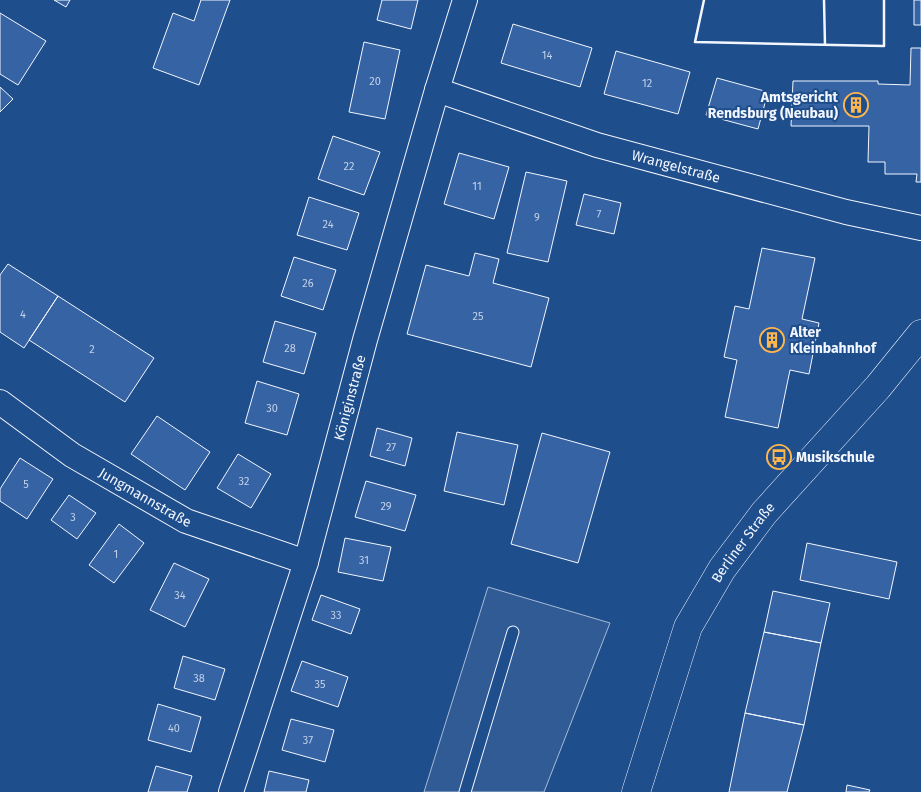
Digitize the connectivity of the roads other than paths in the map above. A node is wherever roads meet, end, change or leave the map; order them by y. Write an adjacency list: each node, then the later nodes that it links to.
1 (465, 0): 2 (street, Königinstraße)
2 (437, 90): 3 (street, Wrangelstraße); 6 (street, Königinstraße)
3 (921, 228)
4 (921, 334): 10 (main road, Berliner Straße)
5 (0, 402): 6 (street, Jungmannstraße)
6 (306, 562): 8 (street, Königinstraße)
7 (513, 632): 9 (lane)
8 (231, 792)
9 (465, 792)
10 (636, 792)

